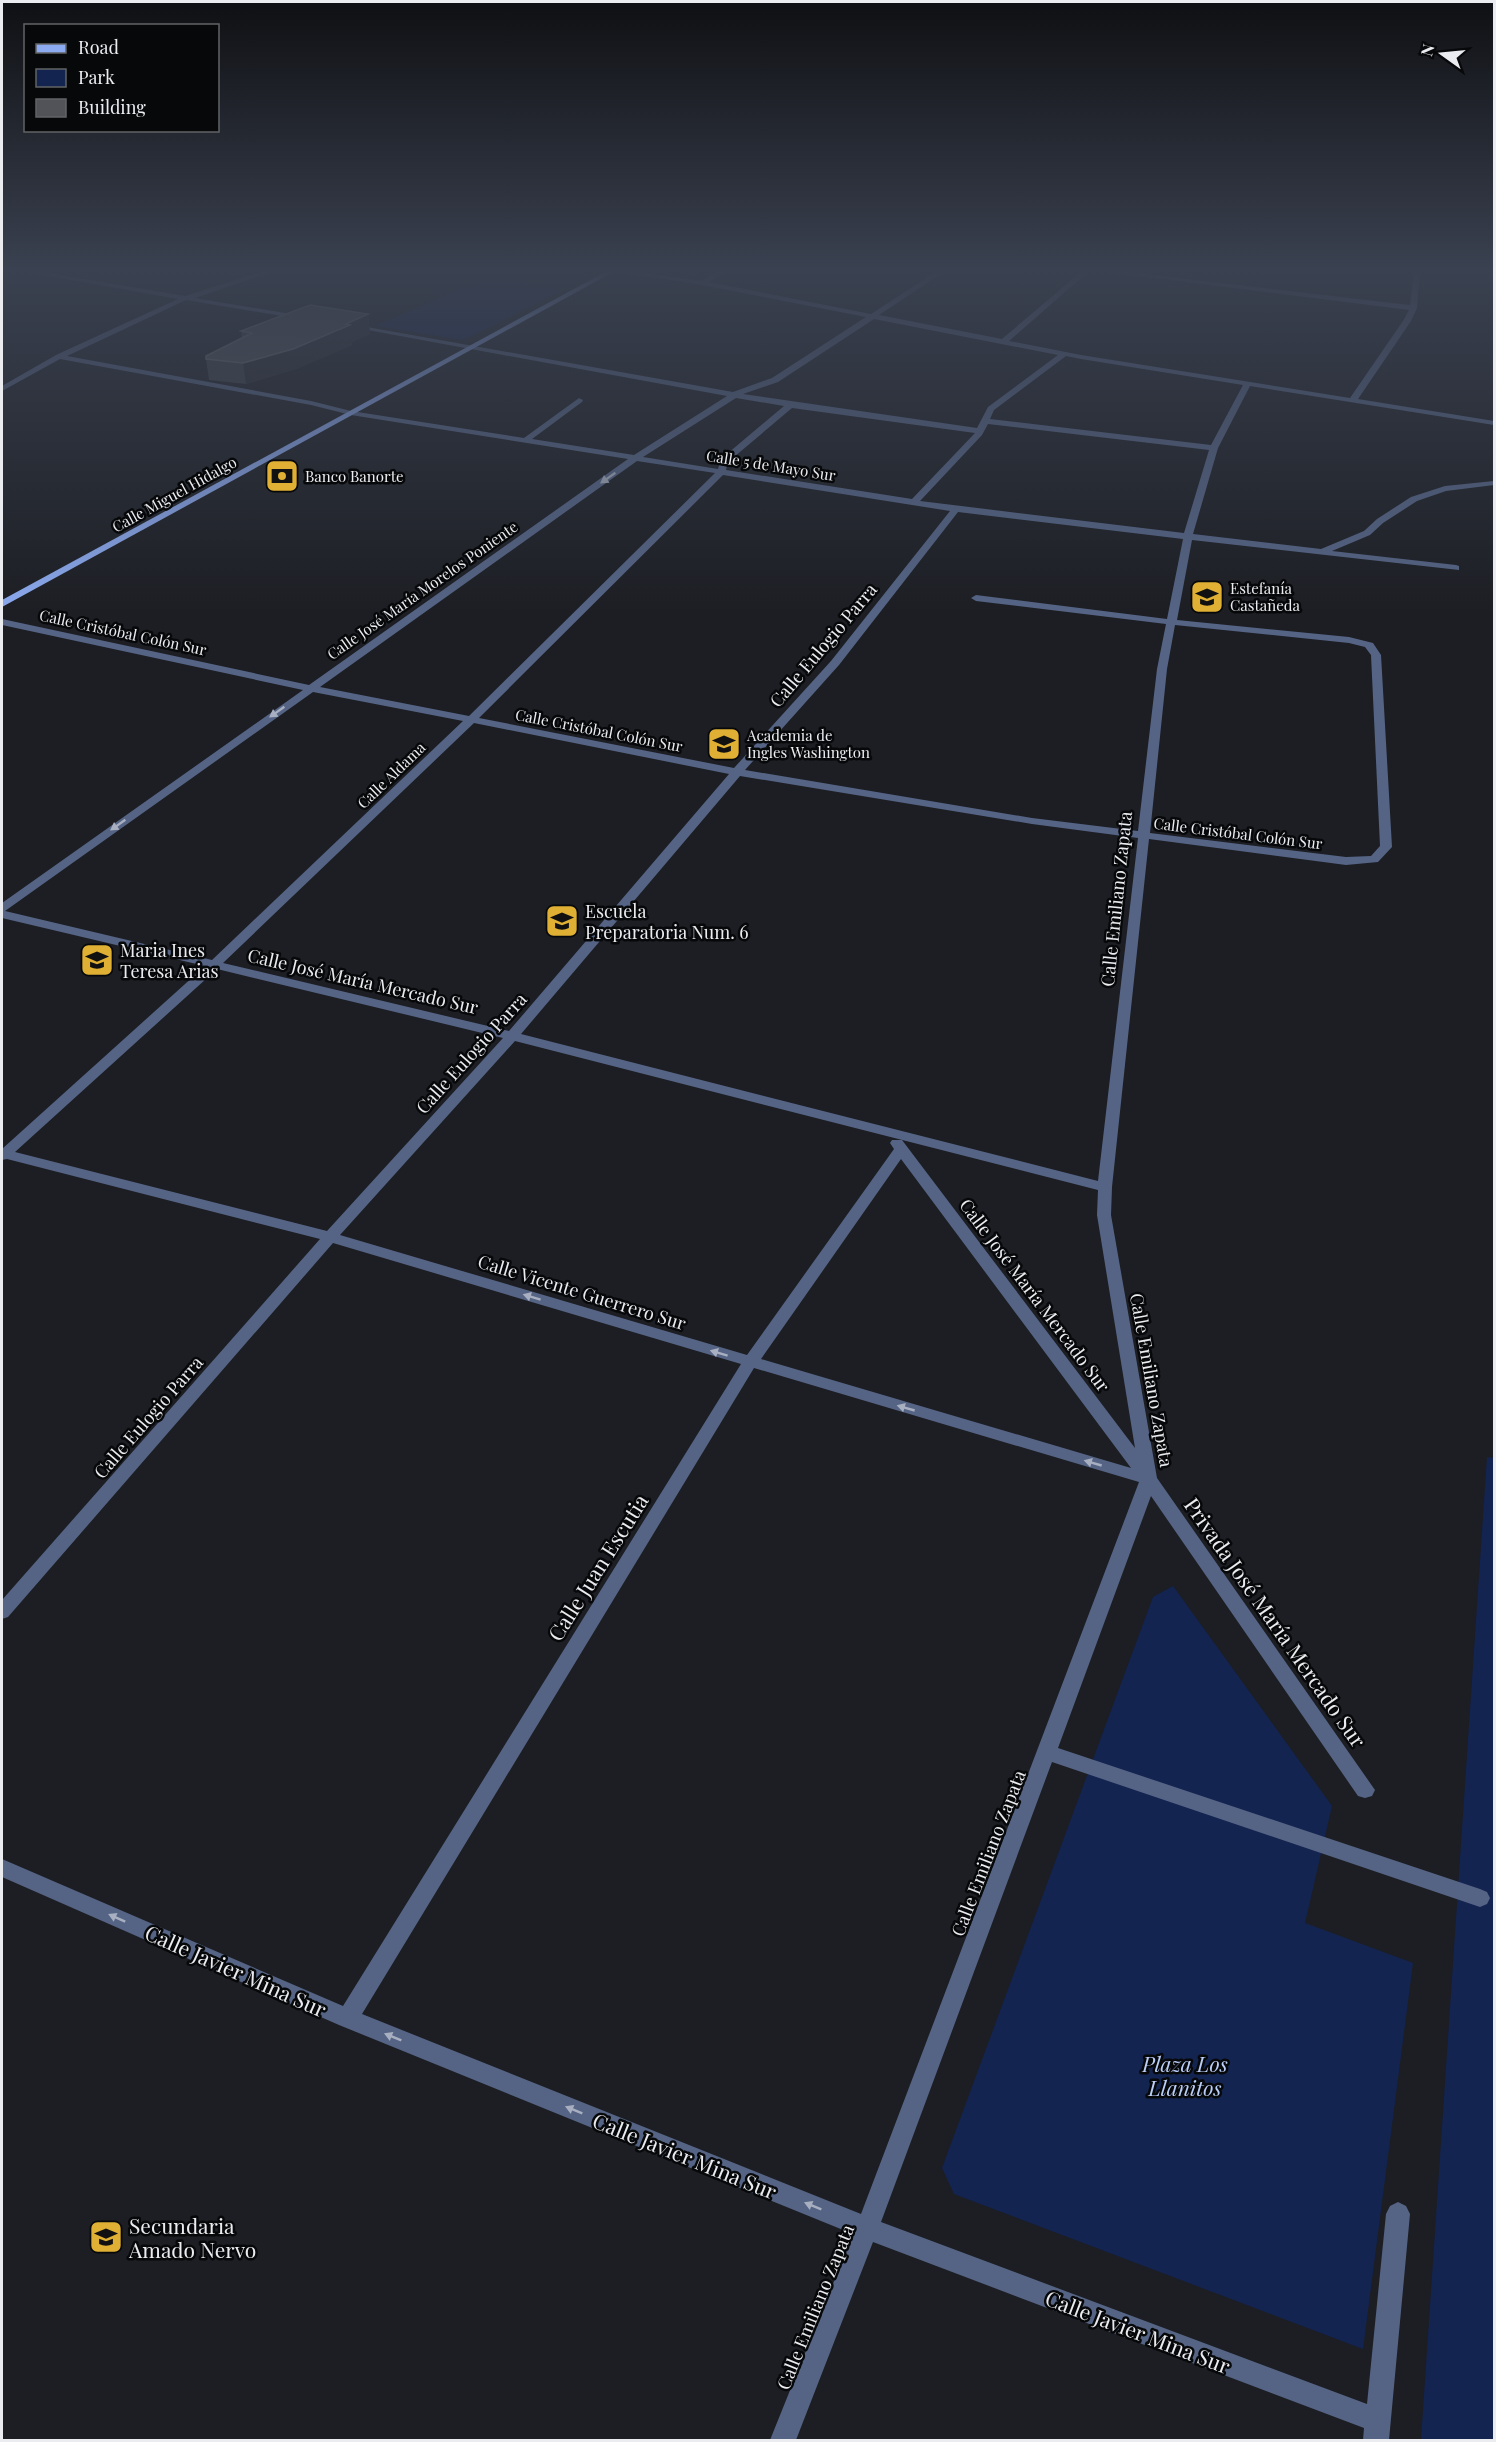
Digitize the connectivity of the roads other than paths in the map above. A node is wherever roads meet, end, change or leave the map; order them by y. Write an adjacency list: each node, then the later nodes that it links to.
1 (212, 385): 12 (street, Calle 5 de Mayo Sur)
2 (404, 385): 12 (main road, Calle Miguel Hidalgo)
3 (686, 385): 8 (street)
4 (761, 385): 8 (street, Calle José María Morelos Poniente)
5 (1023, 385): 13 (street)
6 (1247, 385): 10 (street); 17 (street, Calle Emiliano Zapata)
7 (1363, 385): 10 (street)
8 (736, 394): 11 (street); 18 (street, Calle José María Morelos Poniente)
9 (579, 400): 16 (street)
10 (1352, 401): 14 (street)
11 (790, 405): 15 (street); 19 (street, Calle Aldama)
12 (351, 413): 16 (street, Calle 5 de Mayo Sur); 27 (main road, Calle Miguel Hidalgo)
13 (985, 421): 15 (street); 17 (street)
14 (1494, 423)
15 (980, 431): 21 (street)
16 (526, 440): 18 (street, Calle 5 de Mayo Sur)
17 (1214, 448): 23 (street, Calle Emiliano Zapata)
18 (634, 459): 19 (street, Calle 5 de Mayo Sur); 30 (street, Calle José María Morelos Poniente, one-way to 30)
19 (722, 471): 21 (street, Calle 5 de Mayo Sur); 31 (street, Calle Aldama)
20 (1494, 483): 24 (street)
21 (915, 501): 22 (street, Calle 5 de Mayo Sur)
22 (956, 509): 23 (street, Calle 5 de Mayo Sur); 32 (street, Calle Eulogio Parra)
23 (1188, 537): 24 (street, Calle 5 de Mayo Sur); 29 (street, Calle Emiliano Zapata)
24 (1323, 551): 25 (street, Calle 5 de Mayo Sur)
25 (1456, 568)
26 (976, 598): 29 (street)
27 (2, 604)
28 (2, 622): 30 (street, Calle Cristóbal Colón Sur)
29 (1171, 622): 33 (street, Calle Emiliano Zapata); 33 (street, Calle Cristóbal Colón Sur)
30 (310, 688): 31 (street, Calle Cristóbal Colón Sur); 34 (street, Calle José María Morelos Poniente, one-way to 34)
31 (471, 720): 32 (street, Calle Cristóbal Colón Sur); 36 (street, Calle Aldama)
32 (737, 772): 33 (street, Calle Cristóbal Colón Sur); 37 (street, Calle Eulogio Parra)
33 (1143, 836): 41 (street, Calle Emiliano Zapata)
34 (2, 908)
35 (2, 914): 36 (street, Calle José María Mercado Sur)
36 (214, 965): 37 (street, Calle José María Mercado Sur); 40 (street, Calle Aldama)
37 (512, 1036): 38 (street, Calle José María Mercado Sur); 42 (street, Calle Eulogio Parra)
38 (890, 1133): 39 (street, Calle José María Mercado Sur); 41 (street, Calle José María Mercado Sur)
39 (901, 1149): 43 (street, Calle Juan Escutia); 44 (street, Calle José María Mercado Sur)
40 (2, 1154): 42 (street, Calle Vicente Guerrero Sur)
41 (1105, 1187): 44 (street, Calle Emiliano Zapata)
42 (330, 1237): 43 (street, Calle Vicente Guerrero Sur, one-way to 42); 45 (street, Calle Eulogio Parra)
43 (750, 1362): 44 (street, Calle Vicente Guerrero Sur, one-way to 43); 50 (street, Calle Juan Escutia)
44 (1149, 1479): 46 (street, Calle Emiliano Zapata); 47 (street, Privada José María Mercado Sur)
45 (2, 1612)
46 (1047, 1752): 49 (street); 52 (street, Calle Emiliano Zapata)
47 (1365, 1790)
48 (2, 1868): 50 (street, Calle Javier Mina Sur, one-way to 48)
49 (1480, 1898)
50 (346, 2018): 52 (street, Calle Javier Mina Sur, one-way to 50)
51 (1398, 2214): 53 (street)
52 (867, 2228): 53 (street, Calle Javier Mina Sur); 54 (street, Calle Emiliano Zapata)
53 (1377, 2431)
54 (783, 2440)

